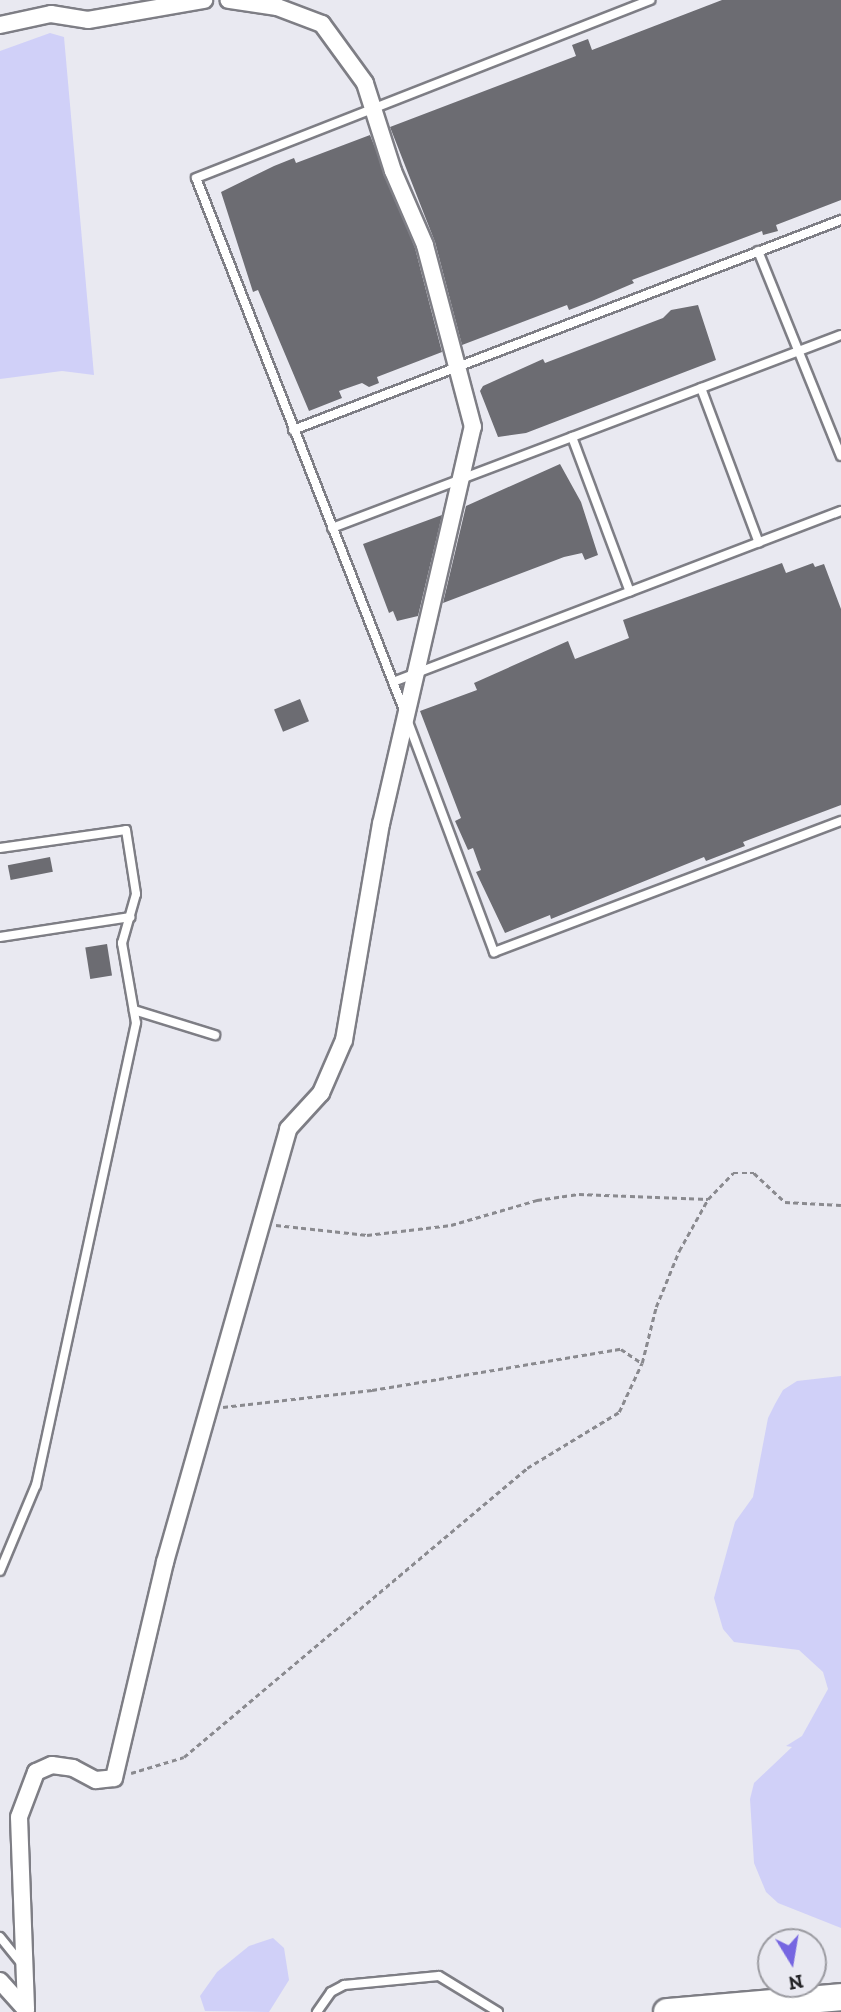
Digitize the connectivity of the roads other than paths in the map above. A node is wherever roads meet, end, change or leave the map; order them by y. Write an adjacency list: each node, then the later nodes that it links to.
1 (204, 0): 4 (street)
2 (229, 0): 26 (street)
3 (650, 0): 10 (lane)
4 (0, 25)
5 (841, 220): 6 (lane)
6 (758, 251): 8 (lane); 10 (lane)
7 (841, 335): 8 (lane)
8 (799, 351): 9 (lane); 12 (lane)
9 (701, 388): 11 (lane); 15 (lane)
10 (293, 430): 14 (lane)
11 (572, 437): 14 (lane); 16 (lane)
12 (841, 456)
13 (841, 511): 15 (lane)
14 (331, 528): 17 (lane)
15 (758, 542): 16 (lane)
16 (630, 592): 17 (lane)
17 (393, 682): 18 (lane)
18 (841, 821)
19 (0, 848): 20 (lane)
20 (130, 917): 21 (lane); 22 (lane)
21 (0, 937)
22 (134, 1010): 23 (lane); 24 (lane)
23 (215, 1035)
24 (0, 1571)
25 (0, 1937): 26 (lane)
26 (24, 1966): 29 (street)
27 (0, 1981): 29 (street)
28 (841, 1997): 32 (highway)
29 (26, 2010)
30 (317, 2012): 31 (lane)
31 (498, 2012)
32 (667, 2012)

